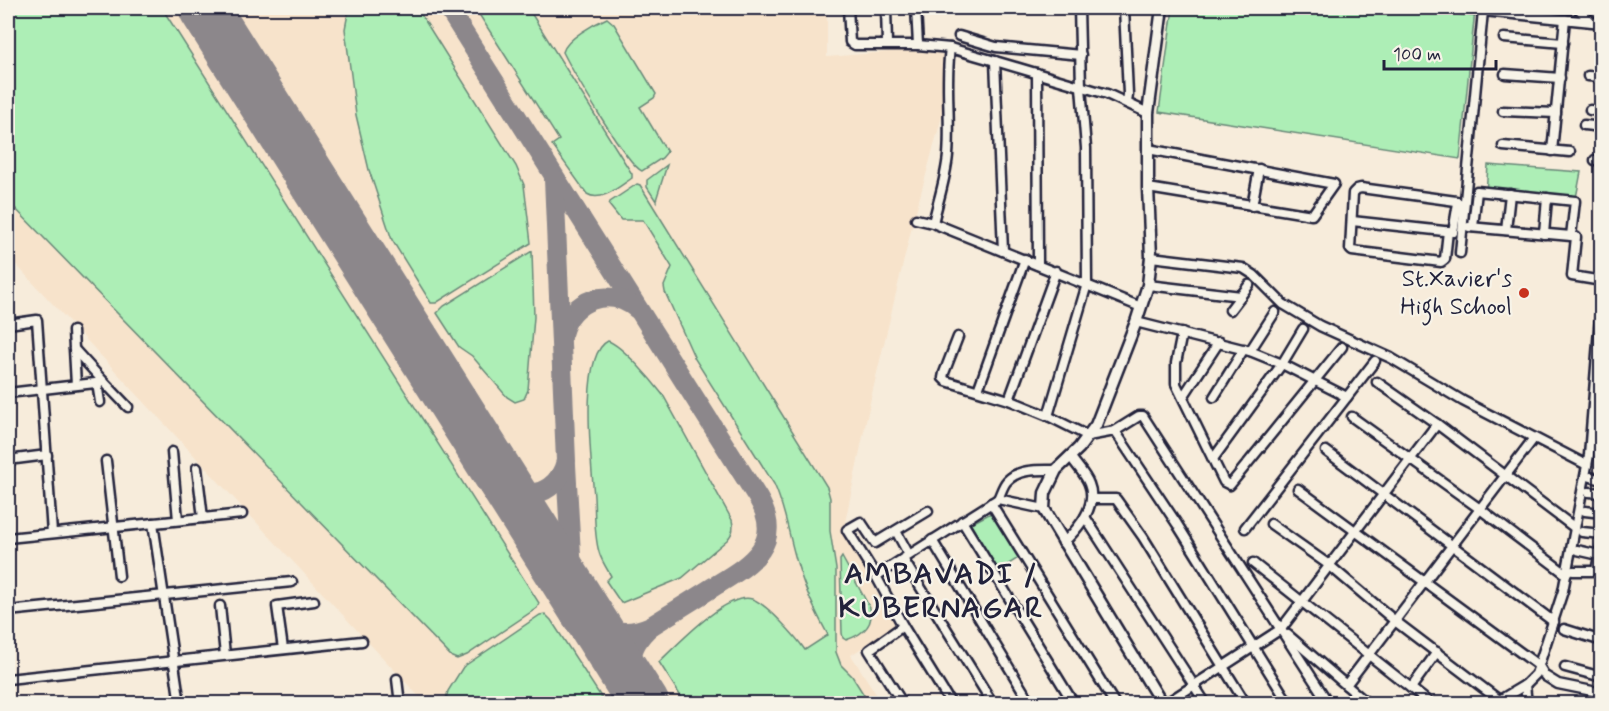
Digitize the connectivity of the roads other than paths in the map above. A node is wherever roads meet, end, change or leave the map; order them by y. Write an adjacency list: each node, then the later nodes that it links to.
1 (848, 8): 16 (street)
2 (886, 8): 16 (street)
3 (916, 8): 17 (street)
4 (1079, 8): 19 (street)
5 (1124, 8): 27 (street)
6 (1162, 8): 31 (street)
7 (1453, 8): 9 (street)
8 (1578, 8): 11 (street)
9 (1483, 11): 10 (street); 49 (street)
10 (1565, 19): 11 (street); 15 (street)
11 (1590, 21): 12 (street)
12 (1602, 23)
13 (959, 36): 19 (street)
14 (1504, 38): 15 (street)
15 (1563, 43): 25 (street)
16 (887, 44): 17 (street)
17 (918, 45): 18 (street)
18 (950, 48): 20 (street); 46 (street)
19 (1081, 55): 26 (street)
20 (995, 61): 21 (street); 52 (street)
21 (1037, 73): 26 (street); 56 (street)
22 (1504, 74): 25 (street)
23 (1588, 76): 24 (street)
24 (1602, 77)
25 (1560, 78): 32 (street)
26 (1081, 87): 27 (street); 59 (street)
27 (1127, 103): 31 (street)
28 (1590, 110): 30 (street)
29 (1503, 111): 32 (street)
30 (1602, 111)
31 (1148, 113): 36 (street)
32 (1556, 113): 37 (street)
33 (1584, 125): 34 (street)
34 (1602, 127)
35 (1503, 146): 37 (street)
36 (1148, 149): 39 (street); 40 (street)
37 (1552, 151): 38 (street)
38 (1570, 152)
39 (1258, 169): 43 (street); 43 (street)
40 (1148, 188): 43 (street); 54 (street)
41 (1510, 194): 42 (street); 47 (street); 48 (street)
42 (1547, 198): 50 (street); 51 (street)
43 (1252, 206)
44 (916, 219): 46 (street)
45 (1352, 221): 49 (street); 49 (street); 49 (street)
46 (933, 223): 52 (street)
47 (1473, 227): 48 (street); 49 (street)
48 (1506, 230): 50 (street)
49 (1456, 231): 53 (street)
50 (1544, 234): 51 (street)
51 (1571, 237): 58 (street)
52 (1003, 251): 55 (street)
53 (1461, 253)
54 (1151, 257): 60 (street); 98 (street)
55 (1025, 259): 56 (street); 85 (street)
56 (1038, 264): 57 (street)
57 (1056, 272): 59 (street); 90 (street)
58 (1602, 281)
59 (1087, 284): 64 (street); 93 (street)
60 (1148, 285): 63 (street); 64 (street)
61 (1249, 285): 63 (street)
62 (1602, 291): 79 (street)
63 (1241, 296): 65 (street)
64 (1141, 307): 67 (street)
65 (1230, 310)
66 (1275, 312): 76 (street)
67 (1136, 322): 71 (street); 97 (street)
68 (8, 324): 84 (street)
69 (1303, 329): 78 (street)
70 (73, 331): 75 (street)
71 (1182, 333): 73 (street); 87 (street)
72 (958, 337): 85 (street)
73 (1219, 342): 76 (street); 87 (street)
74 (1342, 347): 80 (street)
75 (74, 349): 81 (street); 83 (street)
76 (1247, 350): 78 (street); 88 (street)
77 (1375, 361): 89 (street)
78 (1282, 364): 80 (street); 103 (street)
79 (1598, 370): 107 (street)
80 (1316, 381): 89 (street); 103 (street)
81 (100, 382): 83 (street); 91 (street); 92 (street)
82 (1377, 382): 95 (street)
83 (76, 385): 84 (street)
84 (43, 388): 86 (street); 101 (street)
85 (978, 390): 90 (street)
86 (8, 393)
87 (1183, 397): 103 (street)
88 (1214, 397)
89 (1347, 397): 132 (street)
90 (1009, 400): 93 (street)
91 (99, 402)
92 (128, 407)
93 (1048, 416): 97 (street)
94 (1352, 417): 105 (street)
95 (1437, 424): 105 (street); 110 (street)
96 (1115, 431): 97 (street); 161 (street); 165 (street)
97 (1088, 436): 102 (street)
98 (1534, 438): 107 (street); 110 (street)
99 (1326, 451): 116 (street)
100 (172, 452): 127 (street)
101 (47, 455): 104 (street); 136 (street)
102 (1070, 456): 109 (street); 117 (street)
103 (1213, 459)
104 (8, 460)
105 (1411, 460): 116 (street); 120 (street)
106 (106, 461): 131 (street)
107 (1587, 465): 134 (street)
108 (197, 468): 126 (street)
109 (1056, 470): 118 (street); 119 (street)
110 (1507, 475): 120 (street); 134 (street)
111 (1591, 477): 112 (street)
112 (1602, 480)
113 (1299, 489): 133 (street)
114 (1589, 492): 115 (street)
115 (1602, 493)
116 (1384, 494): 133 (street); 142 (street)
117 (1092, 499): 125 (street); 171 (street)
118 (994, 501): 119 (street); 128 (street); 190 (street)
119 (1044, 509): 141 (street)
120 (1480, 509): 142 (street); 148 (street)
121 (928, 511): 135 (street)
122 (1585, 511): 123 (street)
123 (1602, 513)
124 (242, 514): 126 (street)
125 (1085, 517): 141 (street); 177 (street)
126 (203, 518): 127 (street)
127 (178, 520): 129 (street)
128 (962, 521): 139 (street); 189 (street)
129 (153, 523): 131 (street); 153 (street)
130 (1271, 524): 147 (street)
131 (112, 527): 136 (street); 149 (street)
132 (1245, 528)
133 (1356, 530): 147 (street); 152 (street)
134 (1579, 530): 137 (street); 148 (street)
135 (896, 531): 145 (street); 150 (street)
136 (52, 533): 138 (street)
137 (1602, 534)
138 (8, 538)
139 (932, 540): 145 (street); 188 (street)
140 (1602, 542): 144 (street)
141 (1063, 543): 191 (street)
142 (1453, 546): 152 (street); 159 (street)
143 (1578, 550): 144 (street)
144 (1599, 555): 148 (street)
145 (906, 557): 150 (street); 187 (street)
146 (1252, 563): 155 (street)
147 (1329, 565): 155 (street); 158 (street)
148 (1570, 573): 159 (street)
149 (119, 576)
150 (876, 576): 160 (street)
151 (292, 582): 153 (street)
152 (1426, 582): 158 (street); 172 (street)
153 (163, 594): 157 (street); 170 (street)
154 (314, 601): 166 (street)
155 (1302, 601): 161 (street); 169 (street)
156 (220, 606): 168 (street)
157 (8, 611)
158 (1395, 621): 167 (street); 169 (street)
159 (1554, 622): 172 (street)
160 (903, 626): 185 (street); 186 (street)
161 (1281, 629): 165 (street); 178 (street); 195 (street)
162 (1564, 629): 164 (street)
163 (362, 641): 166 (street)
164 (1602, 641)
165 (1254, 646): 171 (street); 194 (street)
166 (283, 649): 168 (street)
167 (1437, 652): 180 (street); 182 (street)
168 (225, 655): 170 (street)
169 (1370, 656): 178 (street); 180 (street)
170 (173, 660): 175 (street); 183 (street)
171 (1222, 666): 177 (street); 193 (street)
172 (1539, 666): 179 (street); 181 (street)
173 (1566, 667): 174 (street)
174 (1602, 677)
175 (8, 679)
176 (397, 679): 184 (street)
177 (1194, 684): 191 (street); 192 (street)
178 (1346, 685): 196 (street)
179 (1525, 685): 182 (street); 198 (street)
180 (1411, 688): 197 (street)
181 (1602, 693)
182 (1496, 702)
183 (180, 704)
184 (400, 704)
185 (903, 704)
186 (951, 704)
187 (993, 704)
188 (1031, 704)
189 (1074, 704)
190 (1115, 704)
191 (1164, 704)
192 (1206, 704)
193 (1246, 704)
194 (1289, 704)
195 (1329, 704)
196 (1368, 704)
197 (1431, 704)
198 (1527, 704)

